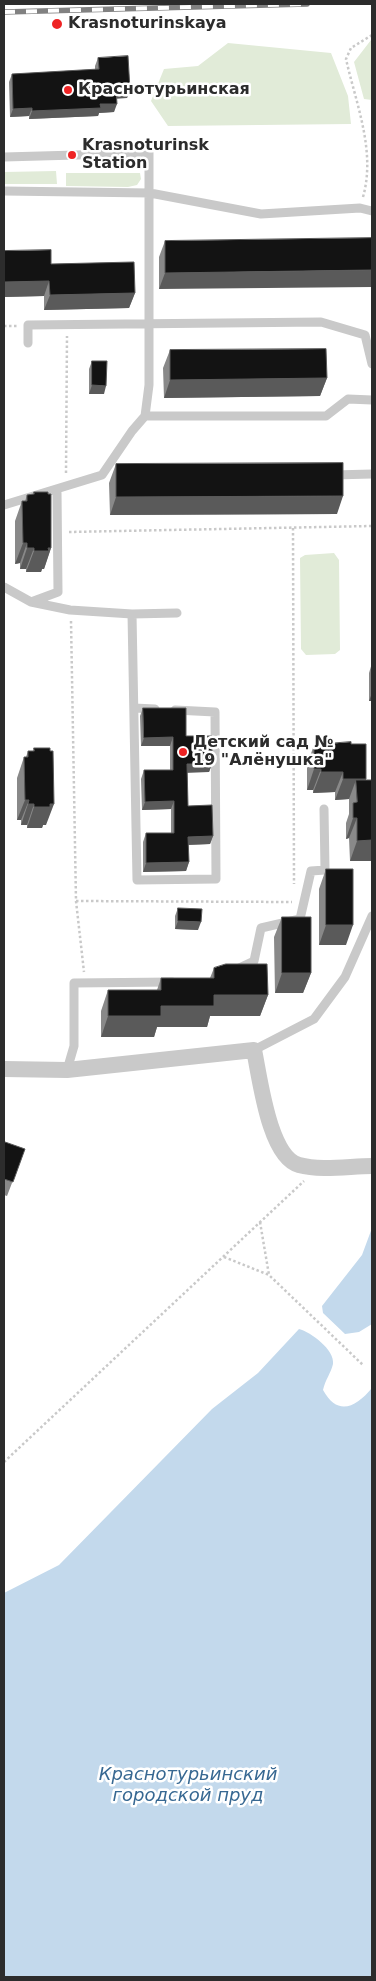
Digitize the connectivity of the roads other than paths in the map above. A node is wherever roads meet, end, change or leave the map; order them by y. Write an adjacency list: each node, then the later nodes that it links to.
1 (4, 157): 3 (lane)
2 (4, 191): 3 (lane)
3 (150, 193): 4 (lane); 5 (lane)
4 (372, 211)
5 (148, 323): 6 (lane); 7 (lane); 9 (lane)
6 (28, 343)
7 (372, 364)
8 (372, 400): 9 (lane)
9 (145, 416): 11 (lane)
10 (372, 474): 13 (lane)
11 (102, 475): 12 (lane); 14 (lane)
12 (112, 475)
13 (322, 475)
14 (57, 491): 15 (lane); 17 (lane)
15 (4, 505)
16 (4, 587): 17 (lane)
17 (32, 602): 19 (lane)
18 (177, 613): 19 (lane)
19 (132, 614): 20 (lane)
20 (134, 708): 20 (lane)
21 (324, 809): 23 (lane)
22 (372, 916): 25 (lane)
23 (228, 974)
24 (181, 982): 27 (lane)
25 (254, 1050): 27 (street); 28 (street)
26 (4, 1069): 27 (street)
27 (67, 1070)
28 (372, 1166)

